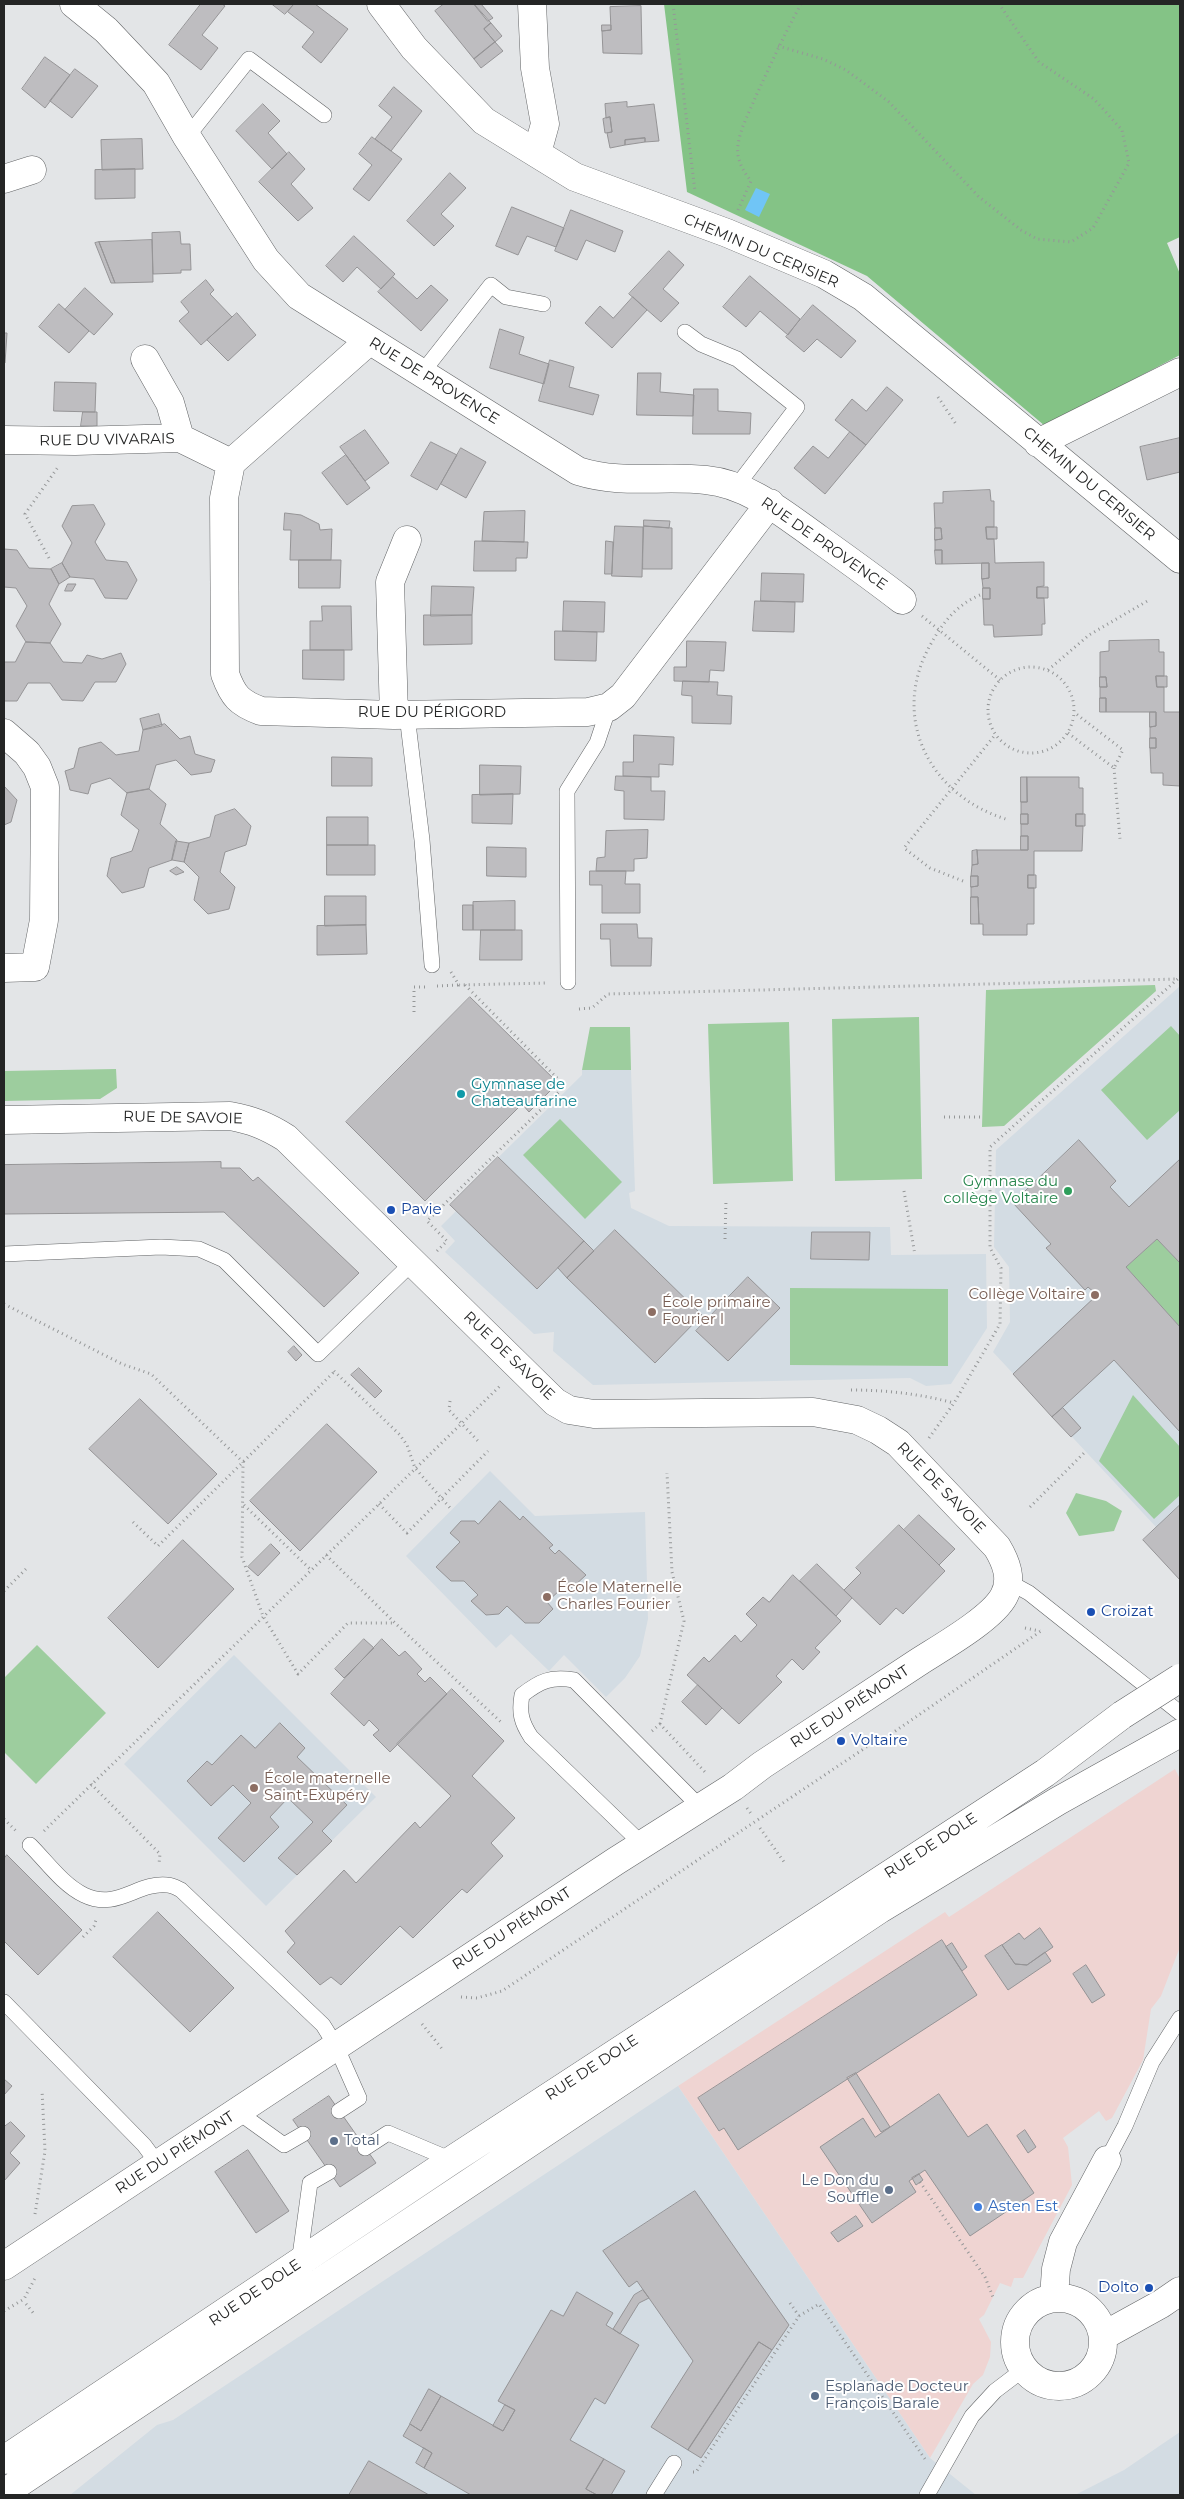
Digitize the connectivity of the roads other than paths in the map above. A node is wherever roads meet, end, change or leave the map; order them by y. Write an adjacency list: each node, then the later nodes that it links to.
1 (74, 4): 5 (street, RUE DE PROVENCE)
2 (381, 4): 6 (street, CHEMIN DU CERISIER)
3 (532, 4): 6 (street)
4 (324, 115): 5 (lane)
5 (188, 138): 11 (street, RUE DE PROVENCE)
6 (537, 153): 17 (street, CHEMIN DU CERISIER)
7 (32, 170): 8 (street)
8 (4, 179)
9 (542, 304): 14 (lane)
10 (685, 332): 19 (lane)
11 (369, 341): 14 (street, RUE DE PROVENCE); 18 (street)
12 (145, 359): 15 (street)
13 (1180, 372): 17 (street)
14 (421, 374): 19 (street, RUE DE PROVENCE)
15 (180, 438): 16 (street, RUE DU VIVARAIS); 18 (street, RUE DU VIVARAIS)
16 (4, 440)
17 (1038, 443): 22 (street, CHEMIN DU CERISIER)
18 (231, 463): 25 (street, RUE DU PÉRIGORD)
19 (736, 487): 20 (street, RUE DE PROVENCE)
20 (770, 503): 23 (street, RUE DE PROVENCE); 24 (street)
21 (407, 540): 25 (street)
22 (1180, 559)
23 (902, 600)
24 (609, 707): 25 (street, RUE DU PÉRIGORD); 29 (lane)
25 (401, 715): 27 (lane)
26 (4, 734): 28 (street)
27 (432, 964)
28 (4, 968)
29 (568, 982)
30 (4, 1120): 32 (street, RUE DE SAVOIE)
31 (4, 1254): 32 (lane)
32 (425, 1254): 33 (street, RUE DE SAVOIE)
33 (1009, 1582): 35 (lane); 37 (street, RUE DU PIÉMONT)
34 (1180, 1678): 47 (street, RUE DE DOLE, bridge)
35 (1180, 1713)
36 (1170, 1740): 59 (street, RUE DE DOLE)
37 (700, 1806): 38 (street, RUE DU PIÉMONT); 38 (lane)
38 (642, 1844): 42 (street, RUE DU PIÉMONT)
39 (30, 1845): 42 (lane)
40 (4, 2002): 49 (lane)
41 (1180, 2018): 48 (lane)
42 (336, 2046): 43 (lane); 44 (street, RUE DU PIÉMONT)
43 (339, 2111)
44 (238, 2112): 45 (lane); 49 (street, RUE DU PIÉMONT)
45 (303, 2134)
46 (365, 2148): 47 (lane)
47 (452, 2160): 51 (street, RUE DE DOLE)
48 (1107, 2160): 54 (street)
49 (158, 2164): 52 (street, RUE DU PIÉMONT)
50 (329, 2172): 51 (lane)
51 (299, 2263): 57 (street, RUE DE DOLE)
52 (4, 2266)
53 (1180, 2291): 55 (street)
54 (1054, 2297): 55 (street); 56 (street)
55 (1103, 2336): 56 (street)
56 (1024, 2369): 61 (lane)
57 (4, 2460)
58 (671, 2469): 60 (lane)
59 (4, 2493)
60 (654, 2495)
61 (927, 2495)

